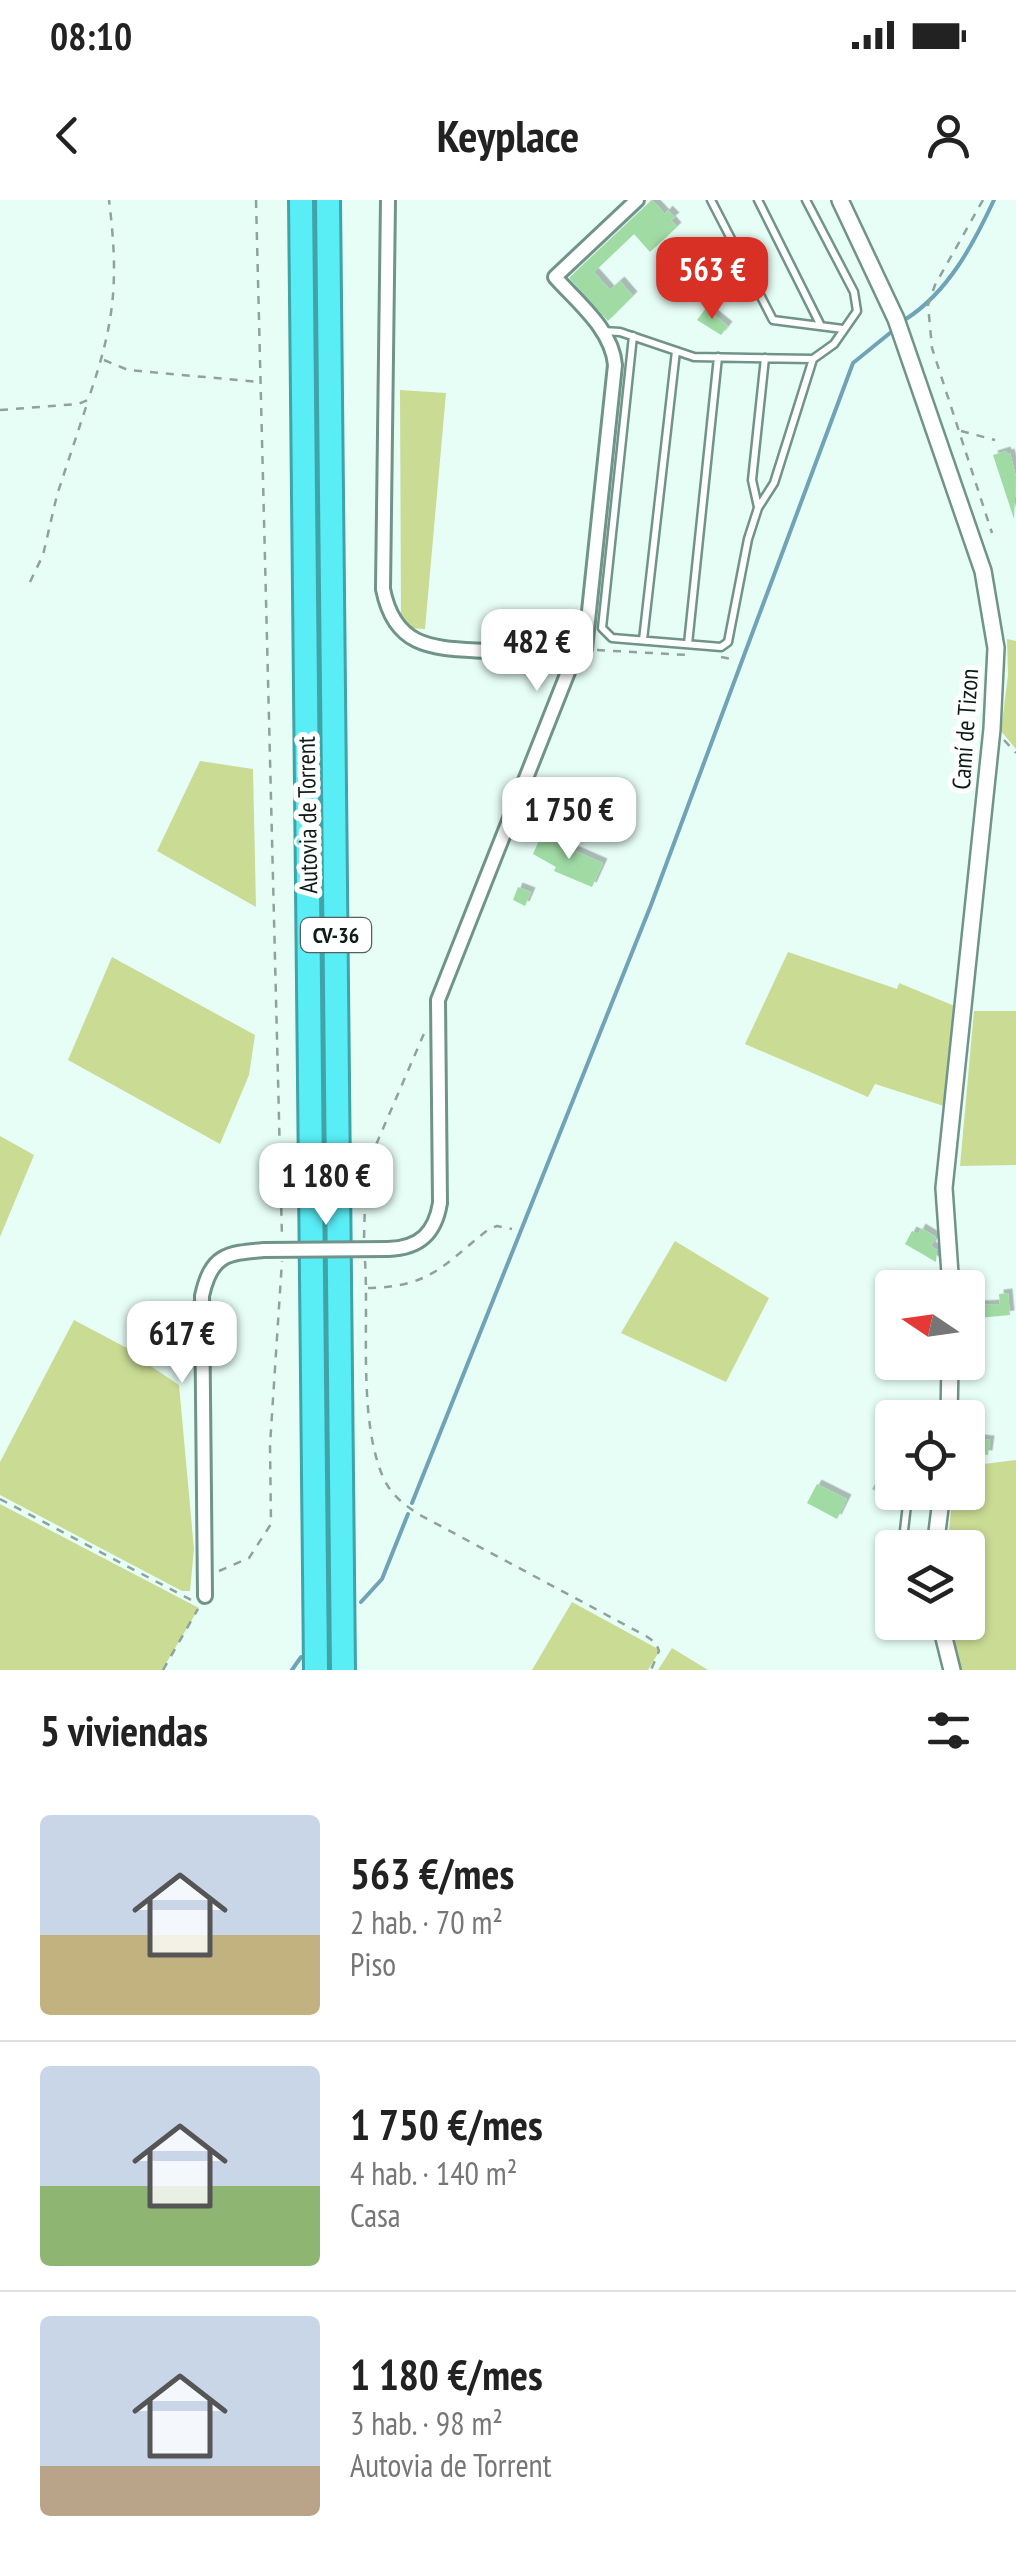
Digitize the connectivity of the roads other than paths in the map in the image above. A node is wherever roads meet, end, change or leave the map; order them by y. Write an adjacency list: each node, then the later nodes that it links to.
1 (299, 200): 24 (highway, Autovia de Torrent / CV-36)
2 (328, 200): 25 (highway, Autovia de Torrent / CV-36)
3 (388, 200): 20 (street)
4 (637, 200): 11 (street)
5 (711, 200): 9 (lane)
6 (758, 200): 9 (lane)
7 (806, 200): 10 (lane)
8 (840, 200): 21 (street, Camí de Tizon)
9 (822, 327): 10 (lane)
10 (844, 329): 16 (lane)
11 (603, 331): 12 (lane); 20 (street)
12 (632, 336): 13 (lane); 18 (lane)
13 (676, 350): 14 (lane); 18 (lane)
14 (718, 357): 15 (lane); 19 (lane)
15 (764, 358): 16 (lane); 17 (lane)
16 (813, 359): 17 (lane)
17 (758, 508): 19 (lane)
18 (643, 640): 19 (lane)
19 (688, 644)
20 (580, 653): 22 (street, bridge)
21 (950, 1270)
22 (205, 1596)
23 (944, 1640): 26 (street)
24 (316, 1670)
25 (344, 1670)
26 (952, 1670)

